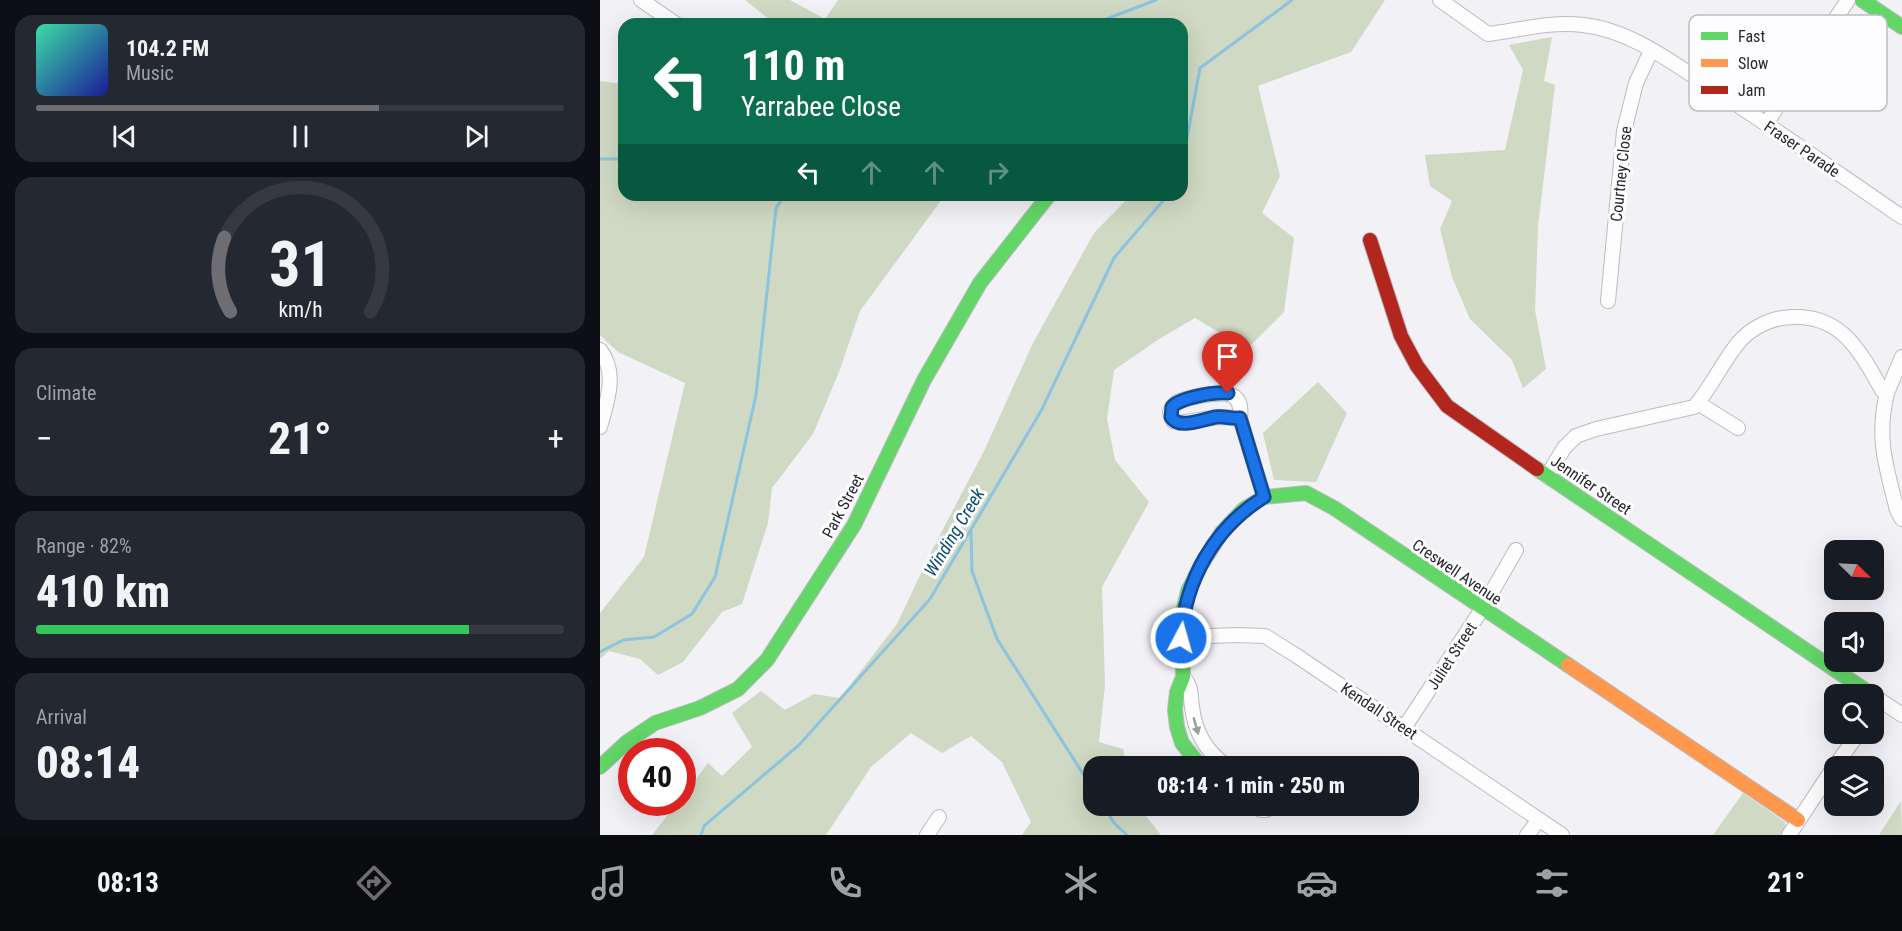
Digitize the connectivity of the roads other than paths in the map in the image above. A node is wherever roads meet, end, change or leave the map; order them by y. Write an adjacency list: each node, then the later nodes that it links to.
1 (641, 0): 8 (street)
2 (1440, 0): 10 (street, Fraser Parade)
3 (1848, 0): 5 (street)
4 (1862, 0): 6 (street)
5 (1838, 15)
6 (1884, 15)
7 (1887, 17): 9 (street)
8 (667, 18)
9 (1902, 27)
10 (1651, 51): 11 (street, Fraser Parade); 18 (street, Courtney Close)
11 (1689, 75)
12 (1746, 111): 14 (street, Fraser Parade)
13 (1775, 111): 14 (street)
14 (1766, 124): 16 (street, Fraser Parade)
15 (1044, 201): 39 (street, Park Street)
16 (1902, 217)
17 (1370, 240): 26 (street, Jennifer Street)
18 (1608, 301)
19 (600, 350): 24 (street)
20 (1902, 357): 21 (street)
21 (1887, 393): 22 (street); 28 (street)
22 (1698, 403): 25 (street); 26 (street)
23 (1240, 418): 23 (street); 27 (street)
24 (600, 427)
25 (1738, 428)
26 (1547, 476): 33 (street, Jennifer Street)
27 (1264, 497): 30 (street, Creswell Avenue); 31 (street, Creswell Avenue)
28 (1902, 519)
29 (1516, 550): 30 (street, Juliet Street)
30 (1482, 609): 36 (street, Juliet Street); 43 (street, Creswell Avenue)
31 (1181, 638): 32 (street, Creswell Avenue); 36 (street, Kendall Street)
32 (1183, 676): 37 (street, Creswell Avenue); 38 (street, Creswell Avenue, one-way to 38)
33 (1849, 684)
34 (1884, 706): 35 (street, Jennifer Street)
35 (1902, 715)
36 (1404, 728): 42 (street, Kendall Street)
37 (1192, 756)
38 (1215, 756)
39 (600, 767)
40 (1824, 783): 43 (street)
41 (939, 817): 44 (street)
42 (1539, 820): 45 (street); 46 (street, Kendall Street)
43 (1798, 820): 47 (street)
44 (927, 835)
45 (1527, 835)
46 (1562, 835)
47 (1789, 835)

